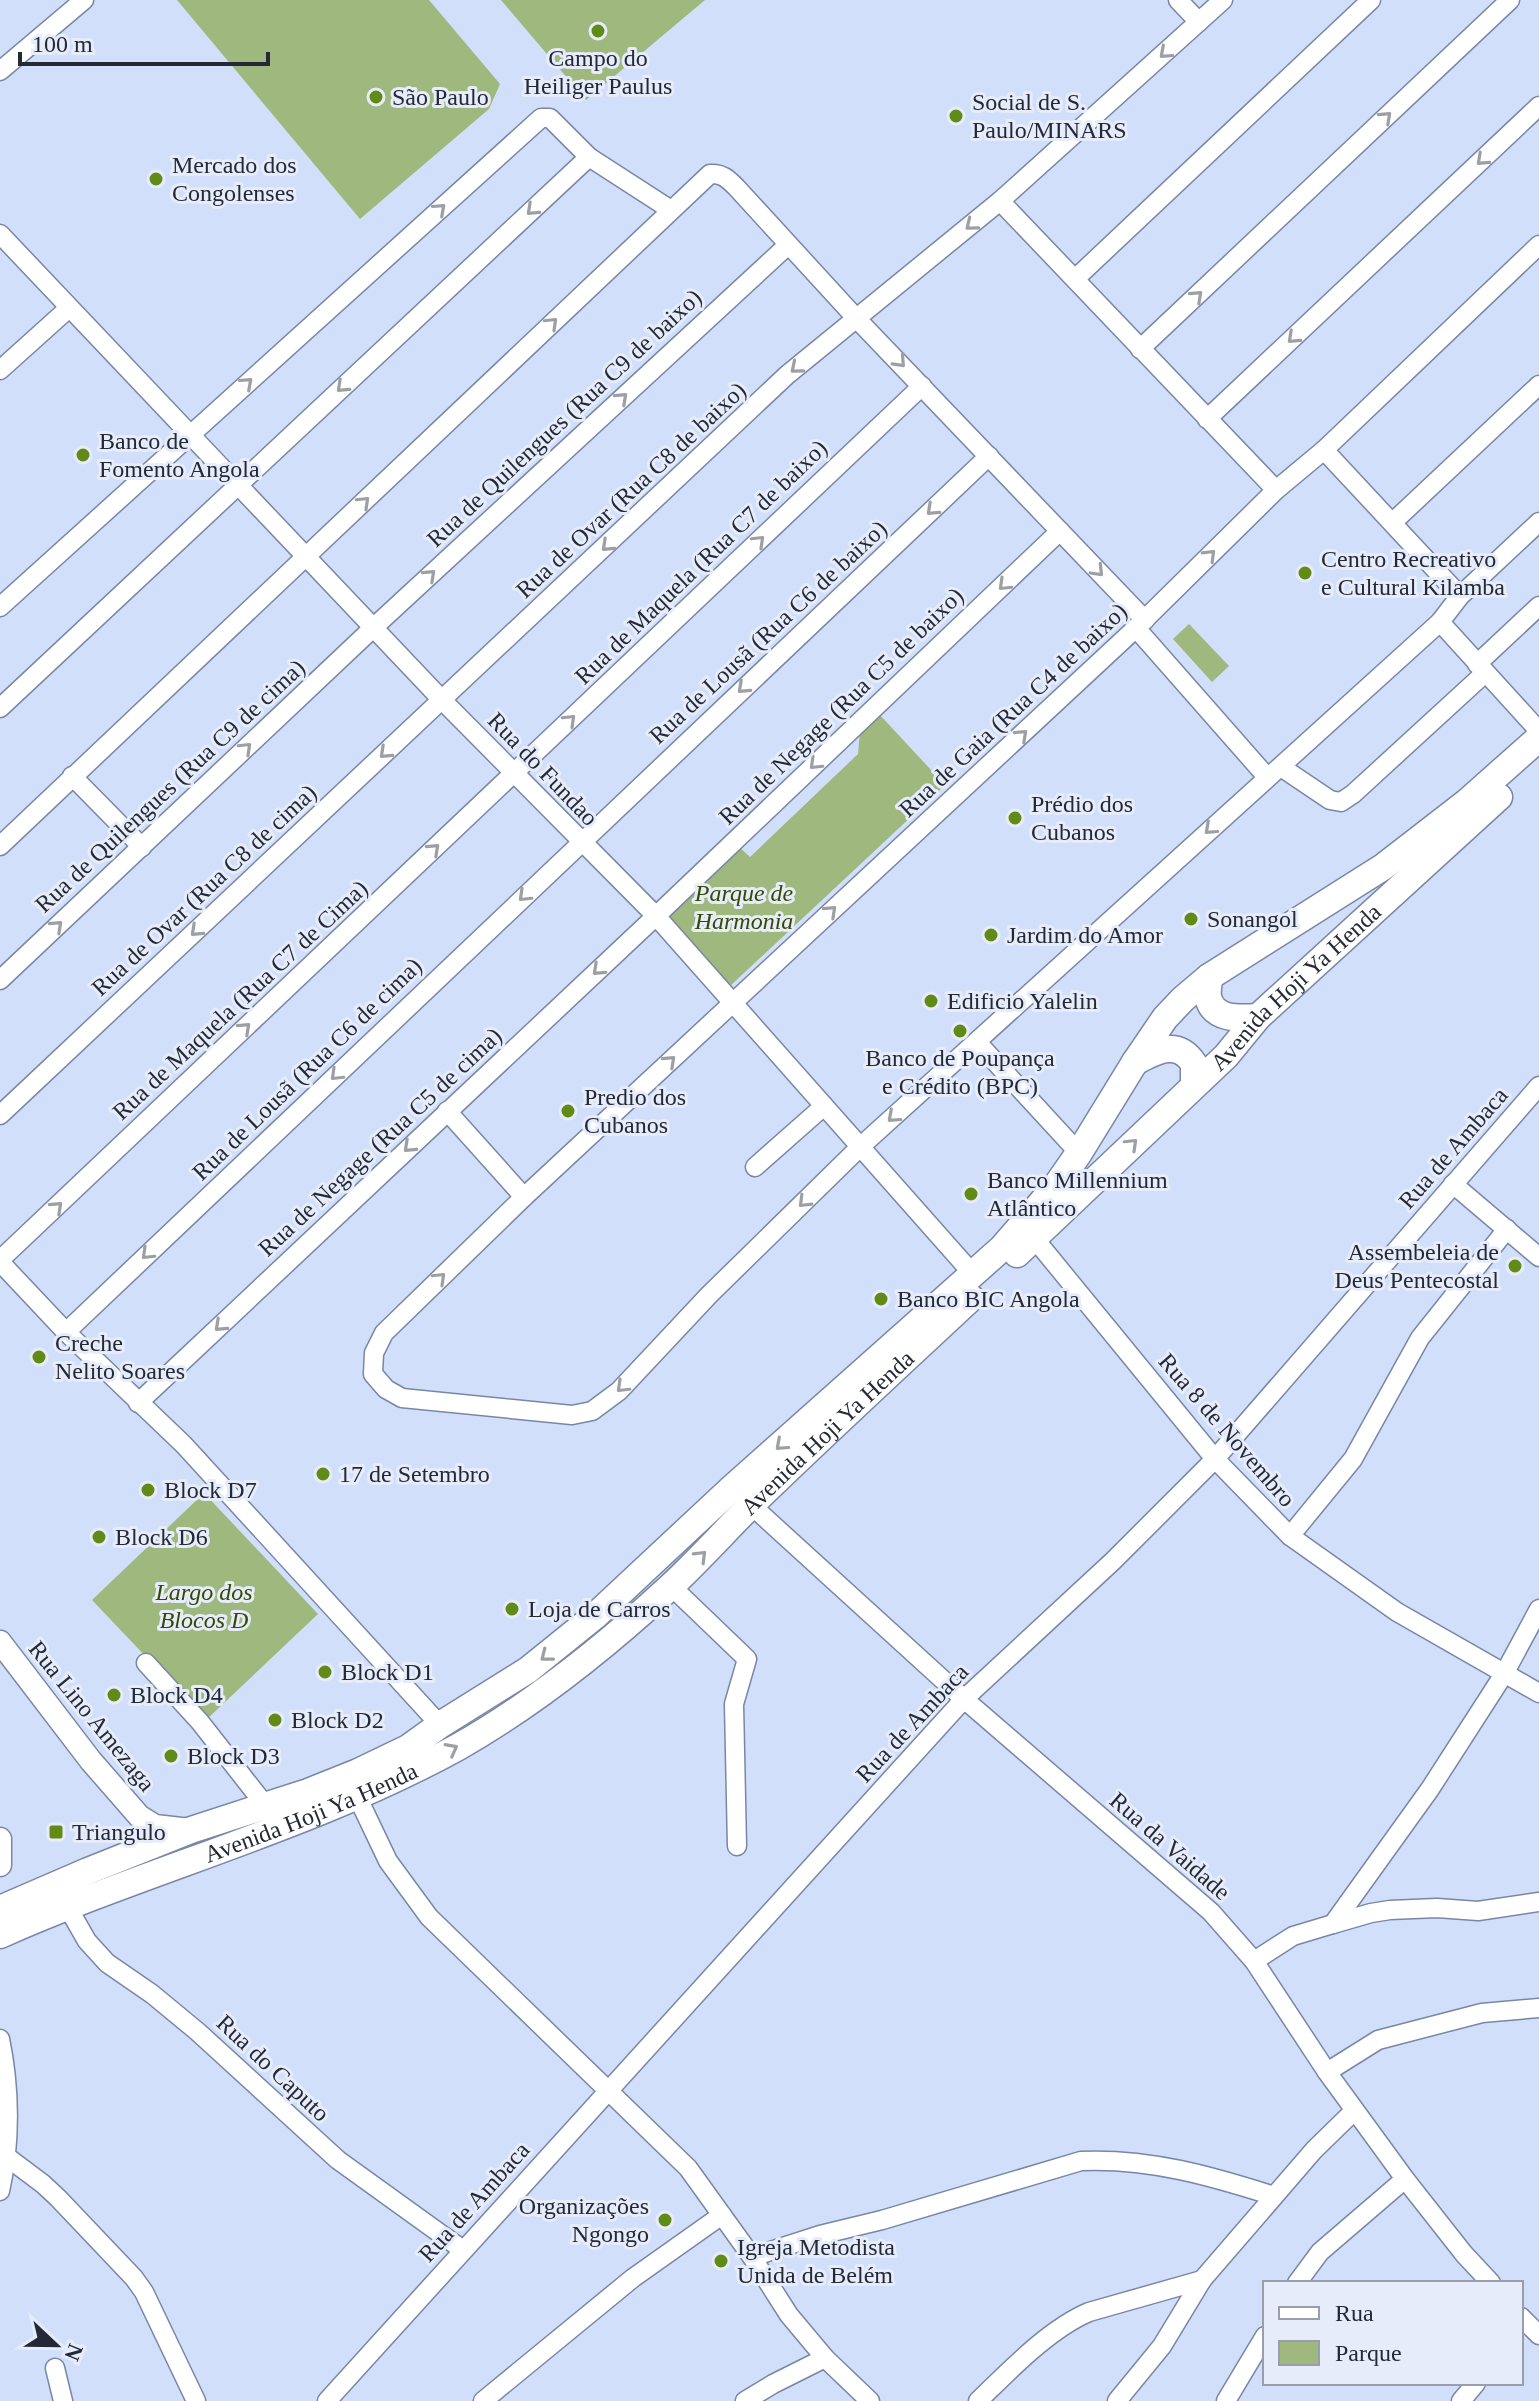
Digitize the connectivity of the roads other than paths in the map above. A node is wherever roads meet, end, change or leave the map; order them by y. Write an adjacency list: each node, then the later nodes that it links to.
1 (84, 0): 7 (street)
2 (1178, 0): 6 (street)
3 (1223, 0): 6 (street, Rua de Ovar (Rua C8 de baixo))
4 (1371, 0): 15 (street)
5 (1510, 0): 18 (street, one-way to 5)
6 (1199, 22): 10 (street, Rua de Ovar (Rua C8 de baixo), one-way to 10)
7 (0, 71)
8 (1539, 106): 22 (street, one-way to 22)
9 (589, 157): 11 (street); 23 (street, one-way to 9); 26 (street, one-way to 26)
10 (1000, 201): 15 (street); 17 (street, Rua de Ovar (Rua C8 de baixo), one-way to 17)
11 (671, 210): 13 (street); 31 (street, one-way to 11)
12 (0, 234): 16 (street, Rua do Fundao)
13 (788, 245): 17 (street); 37 (street, Rua de Quilengues (Rua C9 de baixo), one-way to 13)
14 (1539, 245): 24 (street, Rua de Gaia (Rua C4 de baixo))
15 (1076, 278): 18 (street)
16 (69, 308): 19 (street); 23 (street, Rua do Fundao)
17 (856, 318): 21 (street, one-way to 21); 39 (street, Rua de Ovar (Rua C8 de baixo), one-way to 39)
18 (1140, 349): 22 (street)
19 (0, 370)
20 (1539, 385): 28 (street)
21 (922, 386): 25 (street); 45 (street, Rua de Maquela (Rua C7 de baixo), one-way to 21)
22 (1207, 419): 27 (street)
23 (189, 435): 26 (street, Rua do Fundao); 34 (street)
24 (1324, 450): 27 (street, Rua de Gaia (Rua C4 de baixo)); 28 (street)
25 (989, 456): 30 (street); 47 (street, Rua de Lousã (Rua C6 de baixo), one-way to 47)
26 (237, 485): 31 (street, Rua do Fundao); 40 (street)
27 (1276, 490): 36 (street, Rua de Gaia (Rua C4 de baixo), one-way to 27)
28 (1393, 522): 32 (street)
29 (1539, 522): 32 (street)
30 (1060, 531): 36 (street, one-way to 36); 50 (street, Rua de Negage (Rua C5 de baixo), one-way to 50)
31 (307, 556): 37 (street, Rua do Fundao); 46 (street)
32 (1460, 596): 35 (street)
33 (1539, 606): 38 (street)
34 (0, 607)
35 (1440, 622): 38 (street); 44 (street)
36 (1140, 624): 44 (street); 53 (street, Rua de Gaia (Rua C4 de baixo), one-way to 36)
37 (373, 628): 39 (street, Rua do Fundao); 49 (street, Rua de Quilengues (Rua C9 de cima), one-way to 37)
38 (1481, 669): 41 (street); 44 (street)
39 (442, 700): 45 (street, Rua do Fundao); 61 (street, Rua de Ovar (Rua C8 de cima), one-way to 61)
40 (0, 708)
41 (1539, 731)
42 (1539, 738): 51 (main road, Avenida Hoji Ya Henda)
43 (1539, 759): 54 (main road, Avenida Hoji Ya Henda)
44 (1274, 772): 55 (street, one-way to 55)
45 (514, 774): 47 (street, Rua do Fundao); 70 (street, Rua de Maquela (Rua C7 de Cima), one-way to 45)
46 (72, 776): 48 (street); 49 (street)
47 (581, 842): 50 (street, Rua do Fundao); 72 (street, Rua de Lousã (Rua C6 de cima), one-way to 72)
48 (0, 846)
49 (142, 847): 52 (street, Rua de Quilengues (Rua C9 de cima), one-way to 49)
50 (656, 916): 53 (street, Rua do Fundao); 60 (street, Rua de Negage (Rua C5 de cima), one-way to 60)
51 (1209, 977): 54 (main road); 56 (main road, Avenida Hoji Ya Henda)
52 (0, 980)
53 (733, 1003): 59 (street, Rua do Fundao); 66 (street, Rua de Gaia (Rua C4 de baixo), one-way to 53)
54 (1258, 1017): 57 (main road, Avenida Hoji Ya Henda)
55 (977, 1042): 62 (street, one-way to 62); 63 (street)
56 (1135, 1062): 57 (main road); 63 (main road, Avenida Hoji Ya Henda)
57 (1194, 1085): 68 (main road, Avenida Hoji Ya Henda, one-way to 57)
58 (1539, 1086): 65 (street, Rua de Ambaca)
59 (824, 1106): 62 (street, Rua do Fundao); 64 (street)
60 (447, 1111): 66 (street); 73 (street, Rua de Negage (Rua C5 de cima), one-way to 73)
61 (0, 1115)
62 (860, 1147): 66 (street, Rua de Gaia (Rua C4 de baixo), one-way to 66); 71 (street, Rua do Fundao)
63 (1079, 1153): 71 (main road, Avenida Hoji Ya Henda)
64 (755, 1167)
65 (1453, 1184): 67 (street); 74 (street, Rua de Ambaca)
66 (524, 1197)
67 (1507, 1229): 69 (street); 76 (street)
68 (1034, 1238): 74 (street, Rua 8 de Novembro); 75 (main road, Avenida Hoji Ya Henda)
69 (1539, 1257)
70 (0, 1261): 72 (street)
71 (972, 1273): 84 (main road, Avenida Hoji Ya Henda, one-way to 84)
72 (66, 1332): 73 (street)
73 (138, 1403): 84 (street)
74 (1215, 1459): 76 (street, Rua 8 de Novembro); 83 (street, Rua de Ambaca)
75 (751, 1505): 77 (main road, Avenida Hoji Ya Henda, one-way to 75); 83 (street, Rua da Vaidade)
76 (1290, 1536): 81 (street, Rua 8 de Novembro)
77 (671, 1586): 85 (main road, Avenida Hoji Ya Henda, one-way to 77); 89 (street)
78 (1539, 1609): 81 (street)
79 (0, 1642): 87 (street, Rua Lino Amezaga)
80 (146, 1663): 86 (street)
81 (1504, 1674): 82 (street, Rua 8 de Novembro); 94 (street)
82 (1539, 1693)
83 (964, 1699): 96 (street, Rua da Vaidade); 100 (street, Rua de Ambaca)
84 (440, 1725): 86 (main road, Avenida Hoji Ya Henda)
85 (357, 1796): 92 (main road, Avenida Hoji Ya Henda); 100 (street)
86 (265, 1805): 87 (main road, Avenida Hoji Ya Henda)
87 (191, 1830): 93 (main road, Avenida Hoji Ya Henda)
88 (0, 1839): 90 (street)
89 (737, 1846)
90 (0, 1865)
91 (1539, 1902): 94 (street)
92 (67, 1906): 95 (main road, Avenida Hoji Ya Henda); 107 (street, Rua do Caputo)
93 (0, 1909)
94 (1333, 1924): 96 (street)
95 (0, 1935)
96 (1254, 1961): 99 (street, Rua da Vaidade)
97 (1539, 2008): 99 (street)
98 (0, 2039): 102 (street)
99 (1327, 2072): 101 (street, Rua da Vaidade)
100 (607, 2090): 106 (street); 107 (street, Rua de Ambaca)
101 (1354, 2111): 103 (street, Rua da Vaidade); 105 (street)
102 (7, 2157): 104 (street); 117 (street)
103 (1405, 2179): 110 (street); 111 (street, Rua da Vaidade)
104 (0, 2191)
105 (1274, 2196): 108 (street); 109 (street)
106 (722, 2215): 108 (street); 119 (street)
107 (463, 2250): 118 (street, Rua de Ambaca)
108 (752, 2257): 113 (street)
109 (1202, 2280): 122 (street); 123 (street)
110 (1298, 2281)
111 (1489, 2281)
112 (1263, 2339): 124 (street)
113 (825, 2358): 120 (street); 121 (street)
114 (55, 2368): 116 (street)
115 (1474, 2385): 125 (street)
116 (63, 2401)
117 (196, 2401)
118 (327, 2401)
119 (483, 2401)
120 (745, 2401)
121 (870, 2401)
122 (978, 2401)
123 (1117, 2401)
124 (1226, 2401)
125 (1461, 2401)

